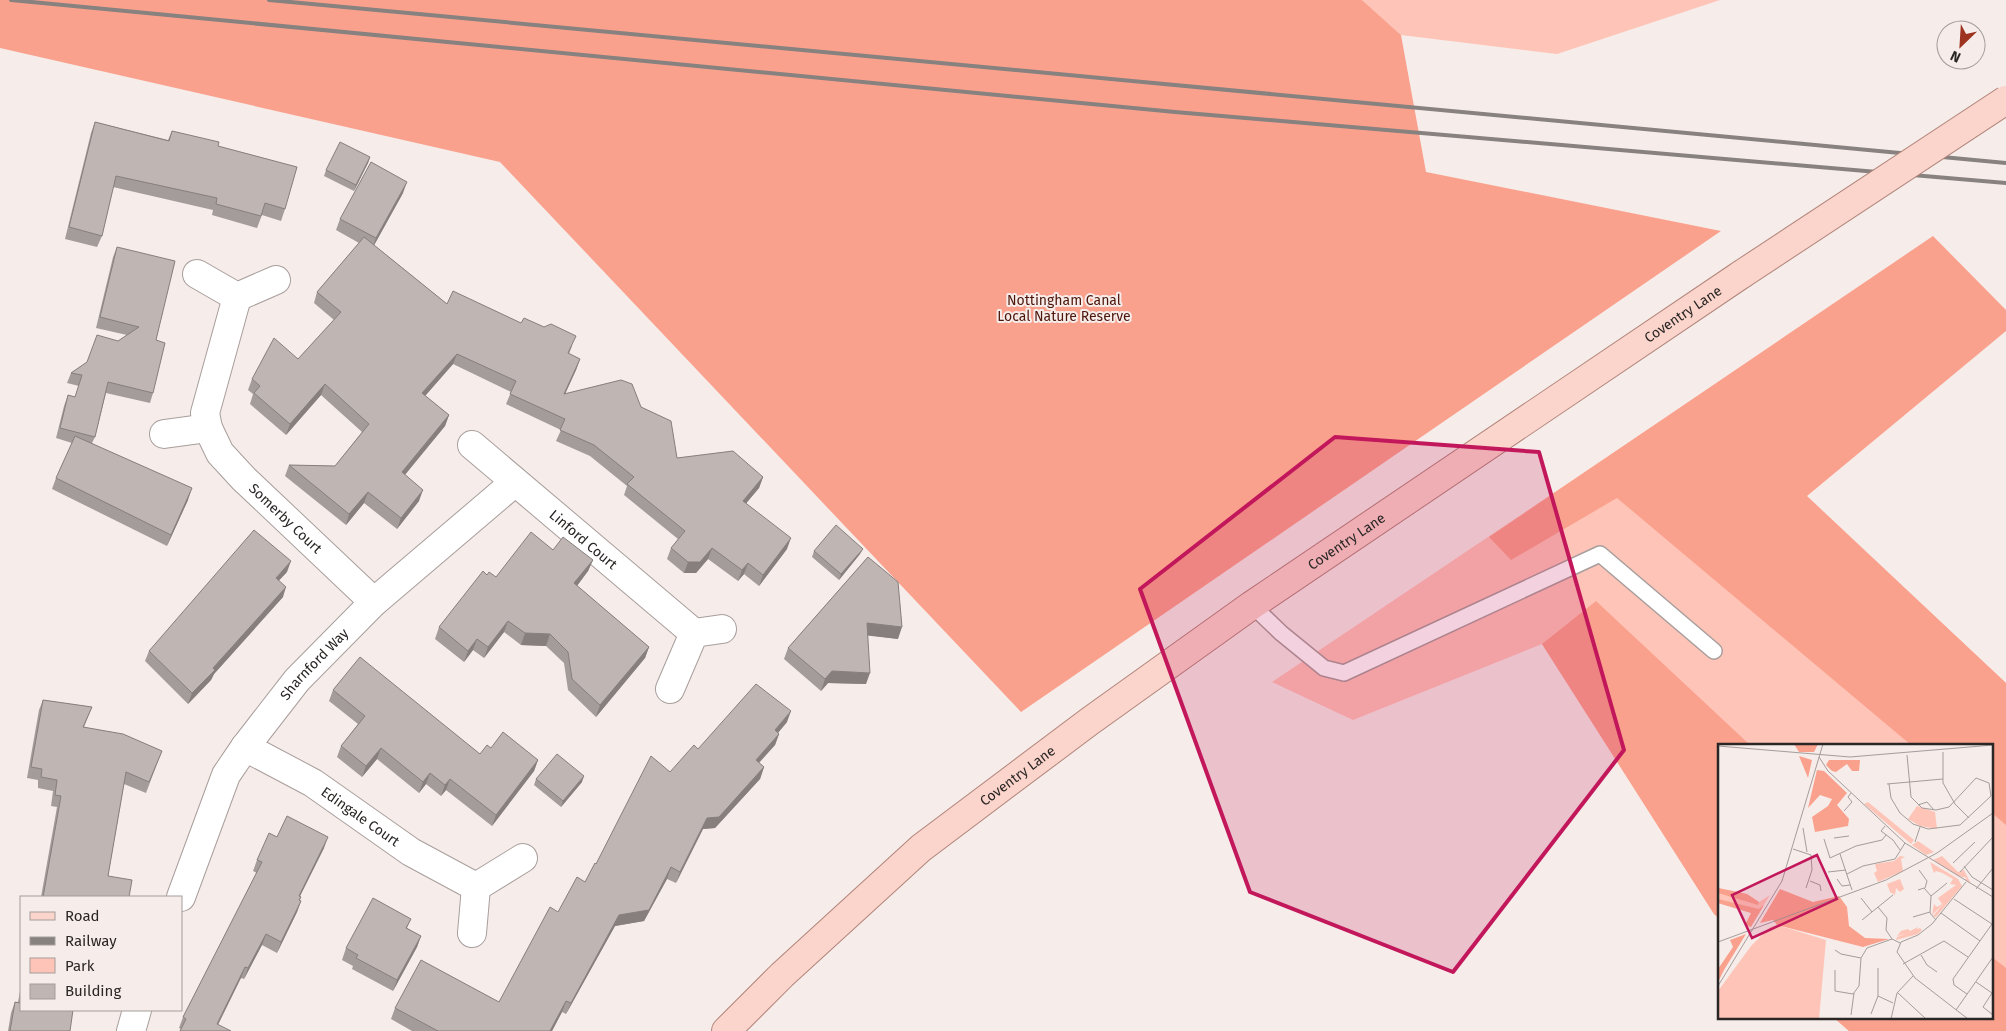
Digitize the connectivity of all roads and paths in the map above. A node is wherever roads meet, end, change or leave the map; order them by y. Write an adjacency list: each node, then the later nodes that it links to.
1 (2006, 100): 10 (main road, Coventry Lane, bridge)
2 (197, 274): 4 (street)
3 (276, 280): 4 (street)
4 (237, 297): 5 (street, Somerby Court)
5 (208, 428): 6 (street); 9 (street, Somerby Court)
6 (164, 434)
7 (472, 445): 8 (street, Linford Court)
8 (515, 482): 9 (street, Sharnford Way); 12 (street, Linford Court)
9 (374, 602): 15 (street, Sharnford Way)
10 (1252, 605): 13 (lane); 22 (main road, Coventry Lane)
11 (722, 628): 12 (street)
12 (694, 634): 14 (street)
13 (1714, 652)
14 (670, 689)
15 (245, 747): 17 (street, Edingale Court); 18 (street, Sharnford Way)
16 (523, 858): 17 (street)
17 (476, 887): 19 (street)
18 (181, 896)
19 (472, 933)
20 (138, 1011): 21 (street)
21 (131, 1031)
22 (726, 1031)

